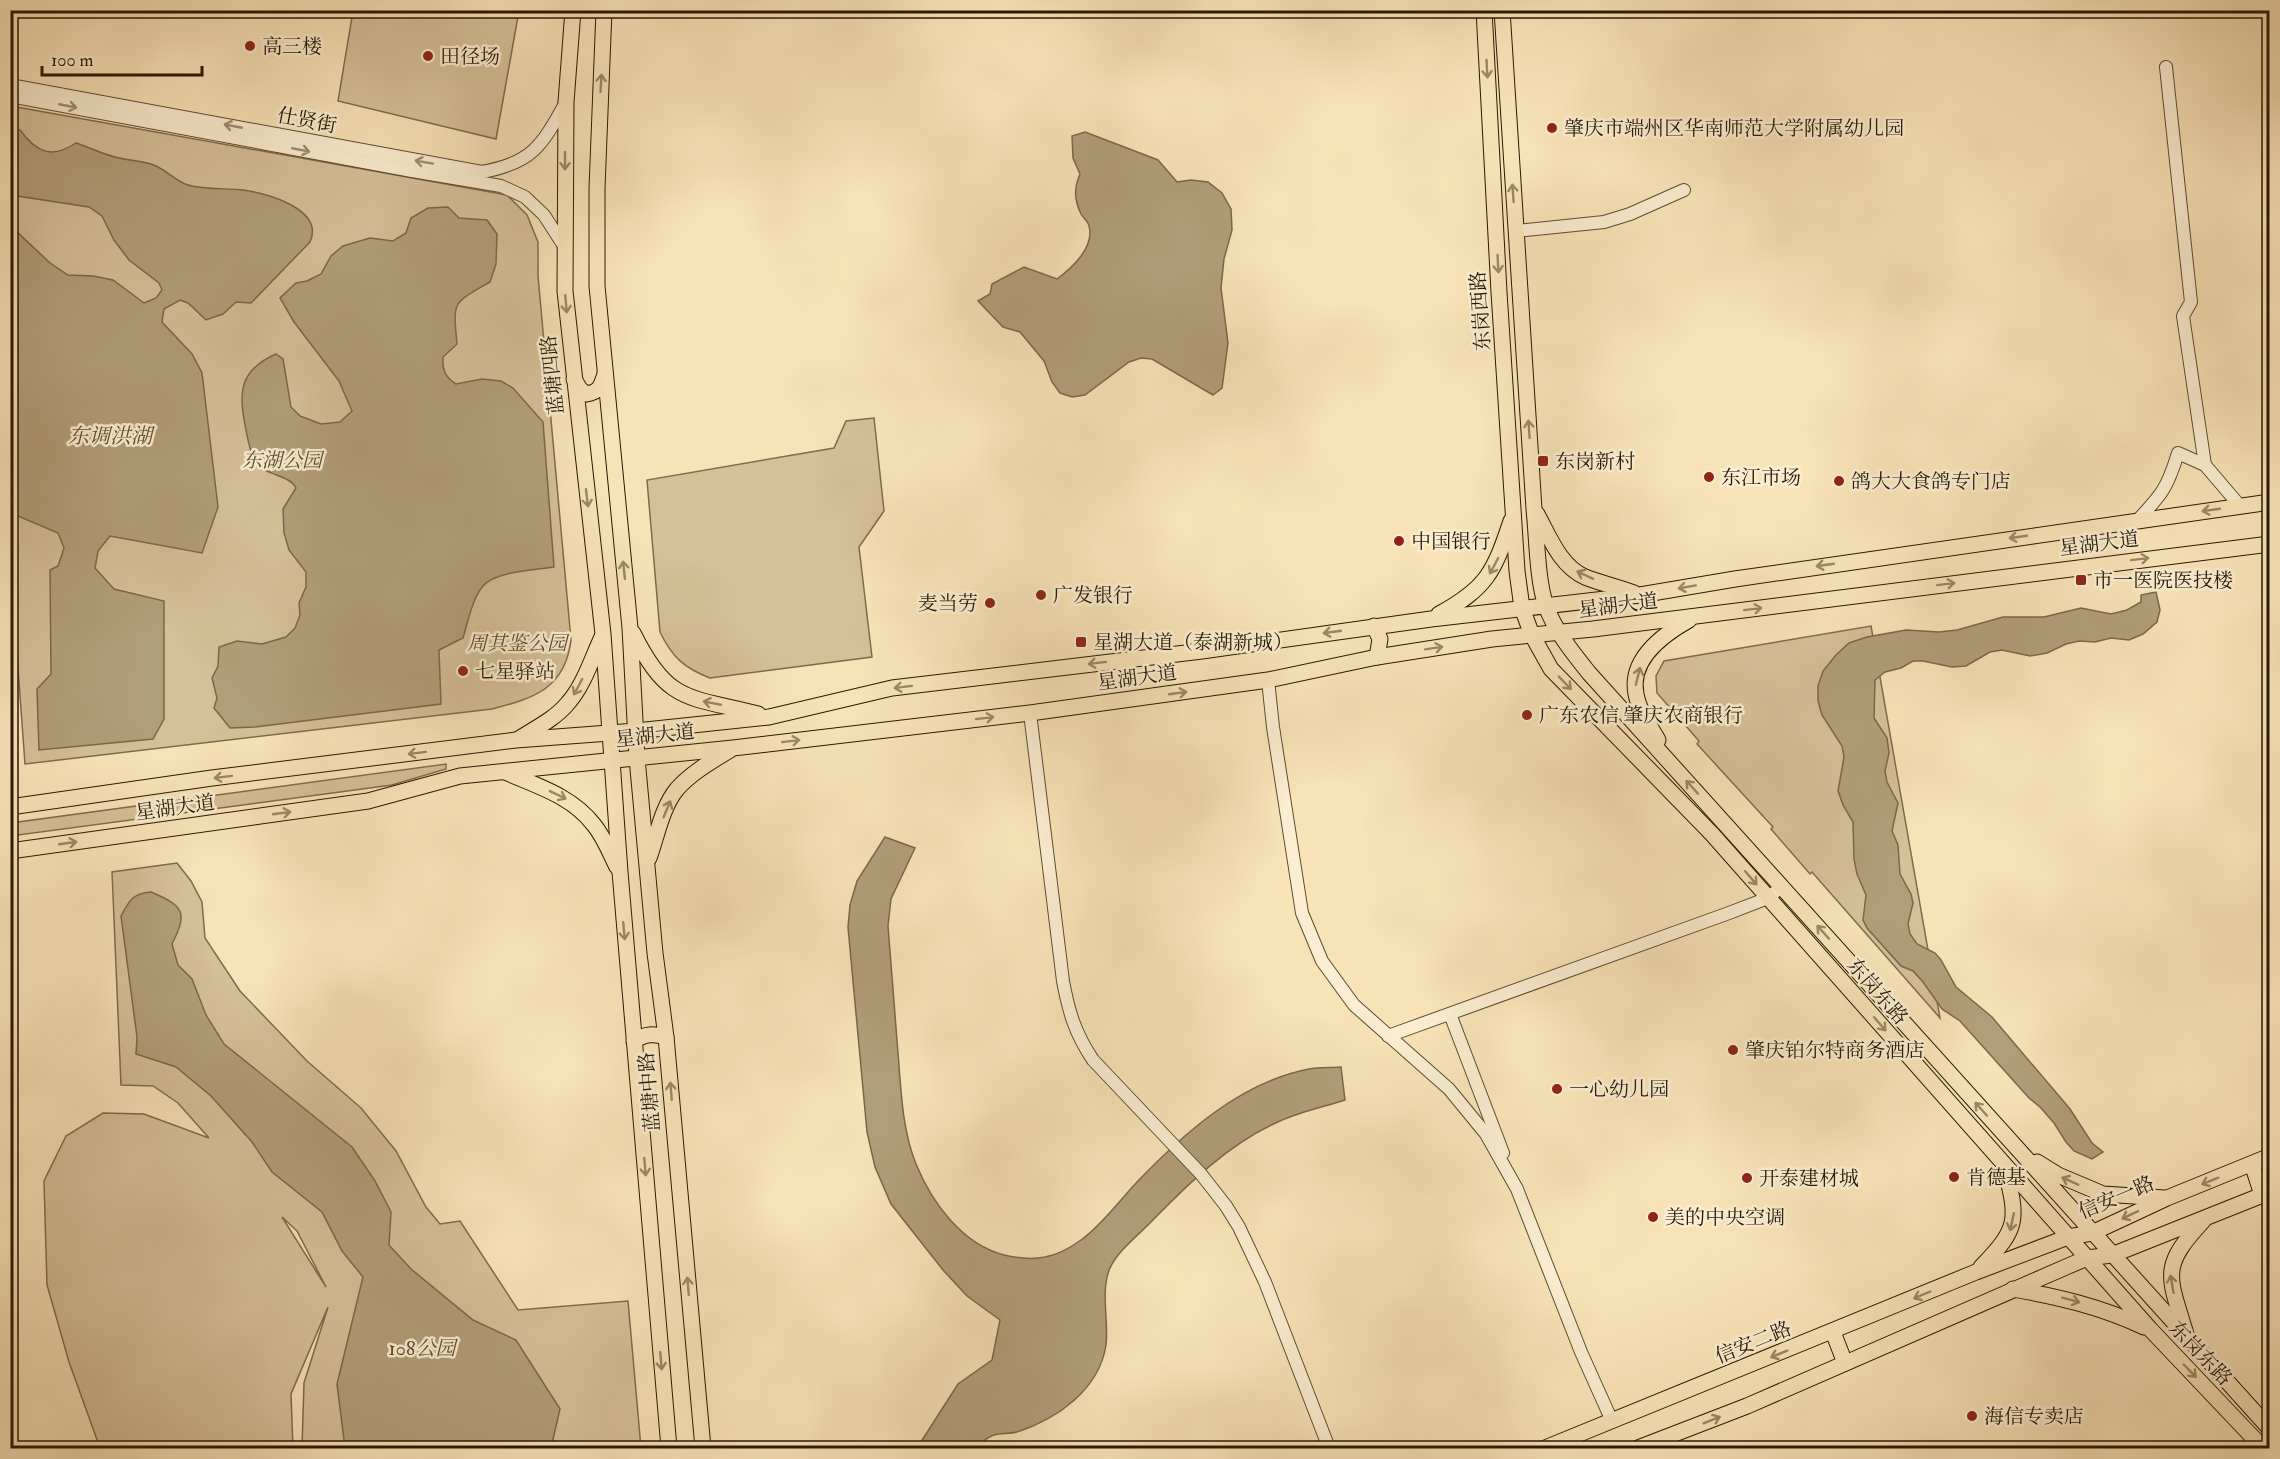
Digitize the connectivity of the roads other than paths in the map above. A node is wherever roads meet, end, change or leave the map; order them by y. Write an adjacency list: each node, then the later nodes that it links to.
1 (573, 10): 8 (main road, 蓝塘四路)
2 (604, 10): 12 (main road, one-way to 2)
3 (1484, 10): 16 (main road, 东岗西路, one-way to 16)
4 (1502, 10): 10 (main road, 东岗西路, one-way to 4)
5 (2166, 67): 14 (street)
6 (10, 86): 8 (street, 仕贤街, one-way to 6)
7 (10, 96): 11 (street, one-way to 11)
8 (566, 102): 11 (main road, 蓝塘四路, one-way to 11)
9 (1684, 190): 10 (street)
10 (1516, 231): 15 (main road, 东岗西路, one-way to 10)
11 (564, 246): 13 (main road, 蓝塘四路, one-way to 13)
12 (605, 373): 13 (main road); 29 (main road, one-way to 12)
13 (573, 376): 31 (main road, 蓝塘四路, one-way to 31)
14 (2205, 465): 18 (street); 21 (street)
15 (1532, 474): 16 (street); 19 (main road, 东岗西路)
16 (1512, 476): 20 (main road, 东岗西路)
17 (2270, 502): 18 (main road, 星湖大道)
18 (2240, 506): 21 (main road, 星湖大道, one-way to 21)
19 (1534, 509): 23 (main road, one-way to 19); 24 (main road, 东岗西路)
20 (1514, 511): 25 (main road, 东岗西路); 27 (main road, one-way to 27)
21 (2137, 520): 23 (main road, 星湖大道, one-way to 23)
22 (2270, 544): 26 (main road, 星湖大道, one-way to 22)
23 (1640, 595): 24 (main road, 星湖大道)
24 (1546, 606): 25 (main road, 星湖大道); 30 (main road, 东岗东路)
25 (1522, 608): 27 (main road, 星湖大道); 32 (main road, 东岗东路)
26 (1695, 616): 30 (main road, 星湖大道); 44 (main road, one-way to 26)
27 (1431, 619): 28 (main road, 星湖大道)
28 (1374, 626): 33 (main road); 36 (main road, 星湖大道, one-way to 36)
29 (630, 628): 36 (main road, one-way to 29); 37 (main road)
30 (1559, 632): 32 (main road, 星湖大道); 44 (main road, 东岗东路)
31 (603, 634): 38 (main road, 蓝塘四路); 39 (main road, one-way to 39)
32 (1532, 635): 33 (main road, 星湖大道, one-way to 32); 52 (main road, 东岗东路, one-way to 52)
33 (1377, 657): 34 (main road, 星湖大道)
34 (1268, 680): 35 (main road, 星湖大道, one-way to 34); 54 (street)
35 (1030, 713): 41 (main road, 星湖大道, one-way to 35); 83 (street)
36 (769, 717): 37 (main road, 星湖大道)
37 (636, 731): 38 (main road, 星湖大道); 42 (main road, 蓝塘中路)
38 (610, 733): 39 (main road, 星湖大道); 43 (main road, 蓝塘中路)
39 (516, 740): 40 (main road, 星湖大道)
40 (457, 748): 46 (main road); 47 (main road, 星湖大道, one-way to 47)
41 (733, 748): 42 (main road, 星湖大道); 49 (main road, one-way to 41)
42 (637, 758): 43 (main road, 星湖大道); 49 (main road, 蓝塘中路)
43 (612, 760): 45 (main road, 星湖大道); 50 (main road, 蓝塘中路)
44 (1674, 766): 51 (main road, 东岗东路, one-way to 44)
45 (504, 772): 46 (main road, 星湖大道); 50 (main road, one-way to 50)
46 (460, 776): 48 (main road, 星湖大道, one-way to 46)
47 (10, 807)
48 (10, 850)
49 (647, 864): 55 (main road, 蓝塘中路)
50 (620, 873): 56 (main road, 蓝塘中路, one-way to 56)
51 (1781, 887): 52 (street); 57 (main road, 东岗东路, one-way to 51)
52 (1768, 898): 53 (street); 60 (main road, 东岗东路, one-way to 60)
53 (1450, 1014): 54 (street); 61 (street)
54 (1388, 1036): 61 (street)
55 (666, 1037): 56 (main road); 82 (main road, 蓝塘中路, one-way to 55)
56 (634, 1041): 81 (main road, 蓝塘中路, one-way to 81)
57 (2020, 1152): 62 (main road, 东岗东路); 64 (main road, one-way to 57)
58 (2270, 1156): 59 (main road, 信安一路)
59 (2252, 1164): 63 (main road); 64 (main road, 信安一路, one-way to 64)
60 (2004, 1166): 65 (main road, 东岗东路); 71 (main road, one-way to 71)
61 (1517, 1189): 79 (street)
62 (2054, 1190): 65 (main road); 67 (main road, 东岗东路)
63 (2266, 1193): 66 (main road)
64 (2168, 1198): 67 (main road, 信安一路, one-way to 67)
65 (2037, 1203): 68 (main road, 东岗东路)
66 (2205, 1218): 69 (main road); 77 (main road, one-way to 66)
67 (2092, 1233): 68 (main road, 信安一路); 69 (main road, 东岗东路)
68 (2068, 1237): 70 (main road, 东岗东路); 71 (main road, 信安一路)
69 (2112, 1255): 70 (main road); 72 (main road, 东岗东路)
70 (2087, 1258): 73 (main road); 74 (main road, 东岗东路)
71 (1976, 1272): 76 (main road, 信安二路, one-way to 76)
72 (2141, 1288): 74 (main road); 77 (main road, 东岗东路)
73 (2013, 1289): 75 (main road, one-way to 75); 78 (main road)
74 (2125, 1301): 75 (main road, 东岗东路)
75 (2150, 1329): 86 (main road, 东岗东路, one-way to 86)
76 (1833, 1332): 78 (main road); 79 (main road, 信安二路, one-way to 79)
77 (2188, 1340): 80 (main road, 东岗东路)
78 (1845, 1363): 85 (main road, one-way to 78)
79 (1612, 1421): 84 (main road, 信安二路)
80 (2270, 1430)
81 (669, 1449)
82 (703, 1449)
83 (1329, 1449)
84 (1545, 1449)
85 (1638, 1449)
86 (2263, 1449)

